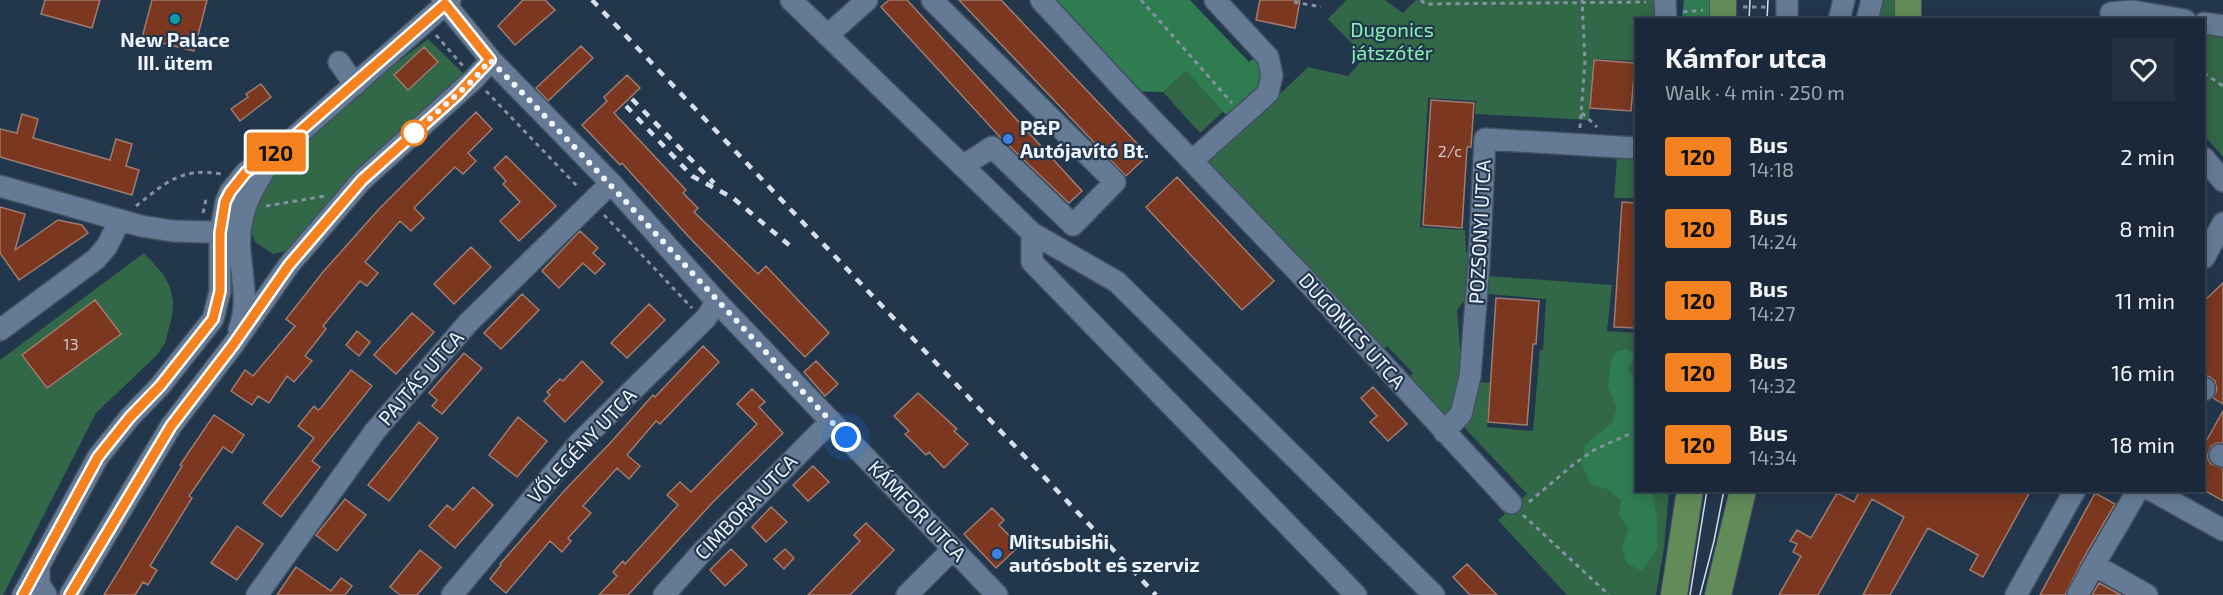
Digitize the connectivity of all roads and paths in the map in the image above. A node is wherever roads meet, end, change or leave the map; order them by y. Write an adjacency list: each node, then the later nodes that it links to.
1 (791, 0): 28 (street)
2 (867, 0): 28 (street)
3 (932, 0): 40 (street)
4 (1041, 0): 39 (street, DUGONICS UTCA)
5 (1141, 0): 35 (path)
6 (1215, 0): 35 (street)
7 (1421, 0): 15 (path)
8 (1430, 0): 15 (path)
9 (1845, 0): 21 (street)
10 (1872, 0): 22 (street)
11 (1908, 0): 23 (main road)
12 (446, 1): 25 (street); 29 (street, KÁMFOR UTCA)
13 (1582, 1): 15 (path); 17 (path); 36 (path)
14 (1294, 2): 16 (path)
15 (1425, 4)
16 (1321, 7)
17 (1666, 9): 18 (path)
18 (1724, 9): 19 (path)
19 (1783, 9)
20 (2112, 11): 24 (street)
21 (1840, 18)
22 (1868, 18)
23 (1908, 18)
24 (2173, 18)
25 (424, 22): 32 (path); 33 (street)
26 (2205, 22): 27 (street)
27 (2223, 26)
28 (828, 35): 40 (street)
29 (490, 60): 32 (street); 43 (street, KÁMFOR UTCA)
30 (339, 62): 33 (street)
31 (2205, 74): 34 (path)
32 (474, 79): 46 (street)
33 (355, 85): 50 (street)
34 (2223, 86)
35 (1243, 116): 39 (street)
36 (1579, 145): 37 (street, POZSONYI UTCA); 58 (street, POZSONYI UTCA)
37 (1635, 148)
38 (2205, 159): 42 (street)
39 (1192, 161): 58 (street, DUGONICS UTCA)
40 (963, 166): 51 (street)
41 (223, 174): 48 (path)
42 (2223, 181)
43 (611, 183): 53 (street, KÁMFOR UTCA); 72 (street, PAJTÁS UTCA)
44 (0, 186): 48 (street)
45 (210, 191): 50 (path)
46 (344, 200): 47 (path); 55 (street)
47 (256, 208)
48 (120, 220): 50 (street); 54 (street)
49 (2223, 224): 52 (street)
50 (221, 233): 55 (street); 67 (street)
51 (1032, 233): 77 (street); 78 (street)
52 (2205, 256)
53 (717, 302): 56 (street, KÁMFOR UTCA); 73 (street, VŐLEGÉNY UTCA)
54 (0, 330)
55 (233, 345): 71 (street)
56 (831, 421): 66 (street, KÁMFOR UTCA); 74 (street, CIMBORA UTCA)
57 (1635, 431): 64 (path)
58 (1444, 432): 64 (street, DUGONICS UTCA)
59 (1690, 492): 80 (main road)
60 (1743, 492): 81 (main road)
61 (2074, 492): 82 (street)
62 (2137, 492): 68 (street)
63 (2155, 492): 65 (street)
64 (1511, 503): 79 (path)
65 (2223, 530)
66 (953, 549): 75 (street); 76 (street, KÁMFOR UTCA)
67 (39, 565): 69 (street); 70 (street)
68 (2094, 566): 83 (street); 84 (street)
69 (23, 595)
70 (46, 595)
71 (70, 595)
72 (257, 595)
73 (452, 595)
74 (664, 595)
75 (907, 595)
76 (997, 595)
77 (1356, 595)
78 (1434, 595)
79 (1609, 595)
80 (1674, 595)
81 (1718, 595)
82 (2016, 595)
83 (2078, 595)
84 (2147, 595)

